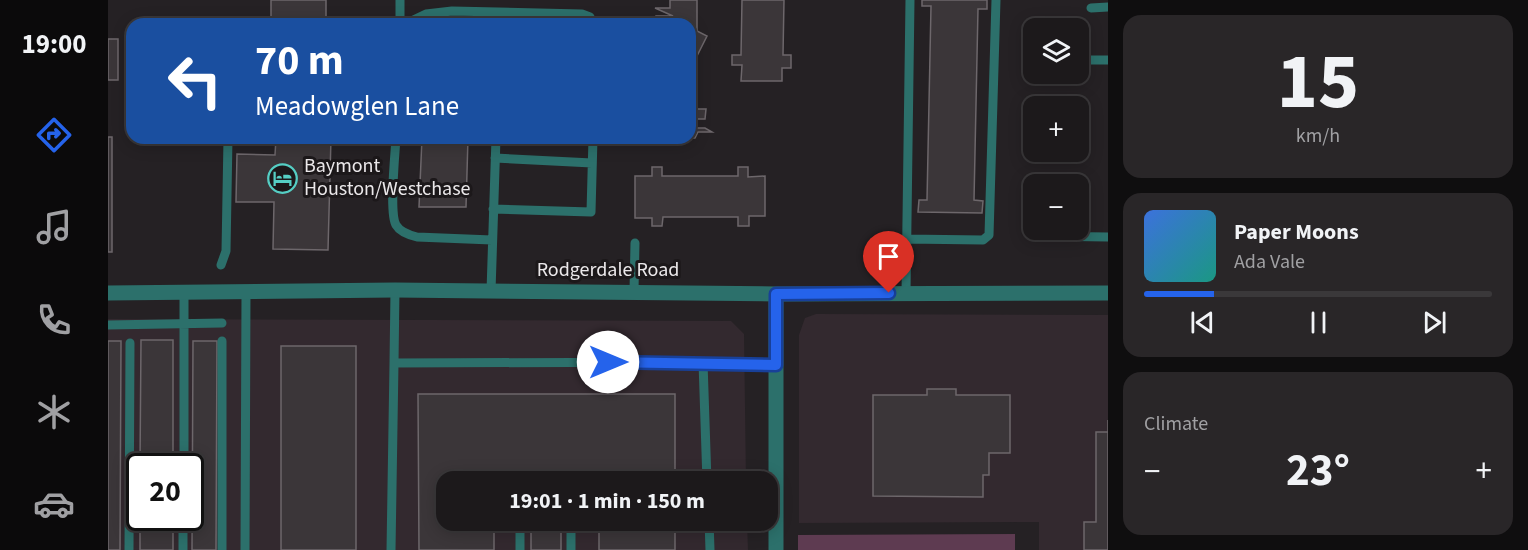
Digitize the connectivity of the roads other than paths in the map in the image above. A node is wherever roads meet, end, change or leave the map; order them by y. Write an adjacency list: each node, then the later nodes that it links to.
1 (400, 0): 6 (lane)
2 (910, 0): 20 (lane)
3 (996, 0): 20 (lane)
4 (1108, 7): 5 (lane)
5 (1091, 8)
6 (400, 18)
7 (418, 18): 8 (lane)
8 (590, 18)
9 (1090, 60): 10 (lane)
10 (1108, 60)
11 (228, 144): 23 (lane)
12 (396, 144): 21 (lane)
13 (496, 144): 15 (lane)
14 (592, 144): 16 (lane)
15 (495, 158): 16 (lane); 17 (lane)
16 (592, 163): 17 (lane)
17 (493, 208): 21 (lane)
18 (1089, 237): 19 (lane)
19 (1108, 237)
20 (906, 239): 30 (lane)
21 (492, 240): 25 (lane)
22 (635, 243): 26 (lane)
23 (221, 265)
24 (395, 290): 25 (street, Rodgerdale Road); 28 (street, Rodgerdale Road); 39 (lane)
25 (491, 291): 26 (street, Rodgerdale Road)
26 (634, 291): 32 (street, Rodgerdale Road)
27 (184, 292): 28 (street, Rodgerdale Road); 29 (street, Rodgerdale Road); 34 (lane)
28 (246, 292): 50 (lane)
29 (108, 293)
30 (906, 293): 31 (street, Rodgerdale Road); 32 (street, Rodgerdale Road)
31 (1108, 293)
32 (776, 294): 40 (street)
33 (222, 323): 34 (lane)
34 (185, 324): 35 (lane); 41 (lane)
35 (108, 325)
36 (222, 341): 49 (lane)
37 (130, 343): 47 (lane)
38 (703, 362): 39 (lane); 40 (lane); 42 (lane)
39 (394, 363): 51 (lane)
40 (776, 365): 55 (street)
41 (184, 453)
42 (707, 471)
43 (183, 531): 48 (lane)
44 (520, 531): 52 (lane)
45 (571, 531): 53 (lane)
46 (709, 531): 54 (lane)
47 (129, 550)
48 (183, 550)
49 (222, 550)
50 (245, 550)
51 (391, 550)
52 (520, 550)
53 (571, 550)
54 (710, 550)
55 (776, 550)

